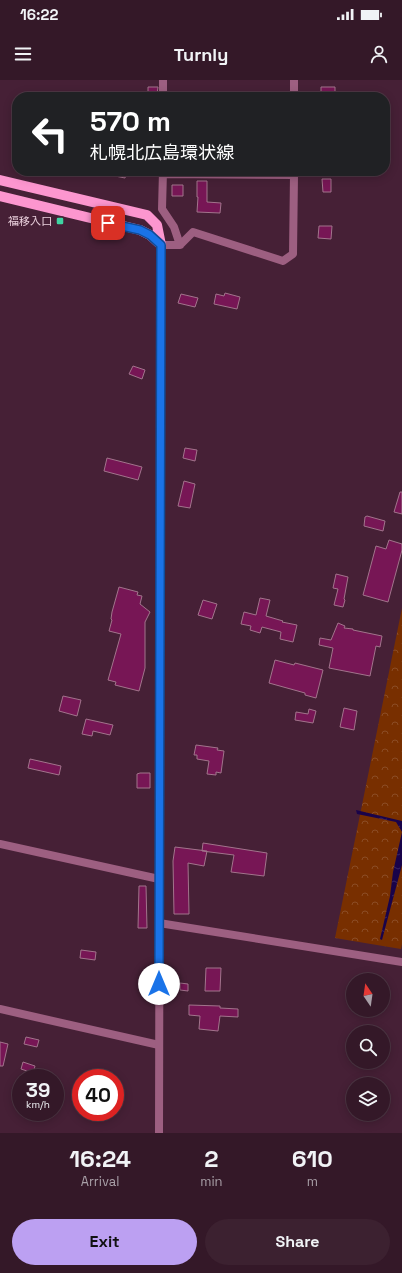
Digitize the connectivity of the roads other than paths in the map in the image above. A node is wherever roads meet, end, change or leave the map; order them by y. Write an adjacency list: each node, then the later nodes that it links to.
1 (163, 80): 3 (street)
2 (294, 80): 4 (street)
3 (163, 92)
4 (294, 92)
5 (163, 176): 10 (street)
6 (294, 176): 10 (street)
7 (0, 180): 9 (main road)
8 (0, 196): 9 (main road)
9 (161, 245): 10 (street); 12 (street)
10 (180, 245)
11 (0, 844): 12 (street)
12 (160, 879): 13 (street)
13 (159, 923): 14 (street); 16 (street)
14 (402, 962)
15 (0, 1009): 16 (street)
16 (159, 1045): 17 (street)
17 (159, 1133)

